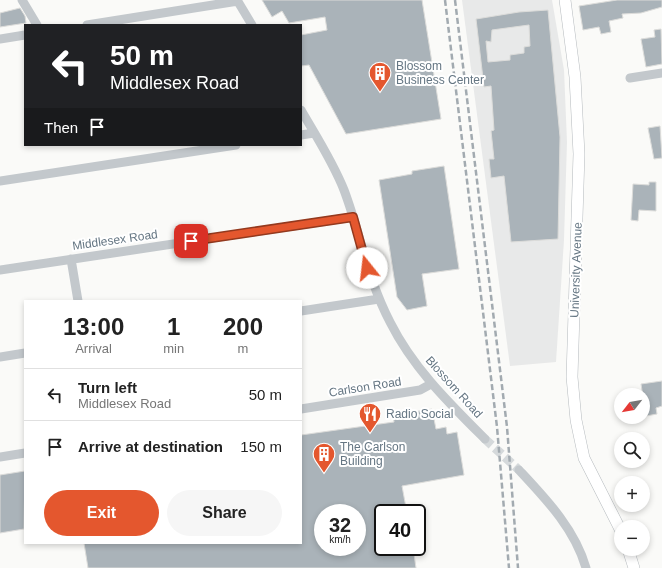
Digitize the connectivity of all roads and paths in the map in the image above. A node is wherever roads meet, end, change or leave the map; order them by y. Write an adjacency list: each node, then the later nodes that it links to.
1 (22, 0): 4 (street)
2 (564, 0): 30 (main road, University Avenue)
3 (238, 1): 5 (street); 6 (street)
4 (36, 24)
5 (94, 24)
6 (251, 24)
7 (24, 35): 8 (street)
8 (0, 39)
9 (662, 73): 10 (street)
10 (630, 78)
11 (302, 112): 12 (street, Blossom Road)
12 (314, 133): 13 (street); 16 (street, Blossom Road)
13 (302, 135)
14 (229, 146): 15 (street)
15 (0, 181)
16 (353, 217): 17 (street, Middlesex Road); 19 (street, Blossom Road)
17 (71, 259): 18 (street, Middlesex Road); 20 (street)
18 (0, 270)
19 (379, 299): 21 (street); 24 (street, Blossom Road)
20 (78, 300)
21 (302, 311)
22 (24, 353): 23 (street)
23 (0, 357)
24 (431, 384): 25 (street, Carlson Road); 26 (street, Blossom Road)
25 (302, 409)
26 (486, 439)
27 (24, 453): 28 (street)
28 (0, 457)
29 (518, 470): 32 (street)
30 (615, 520)
31 (630, 556): 33 (main road)
32 (586, 568)
33 (634, 568)

